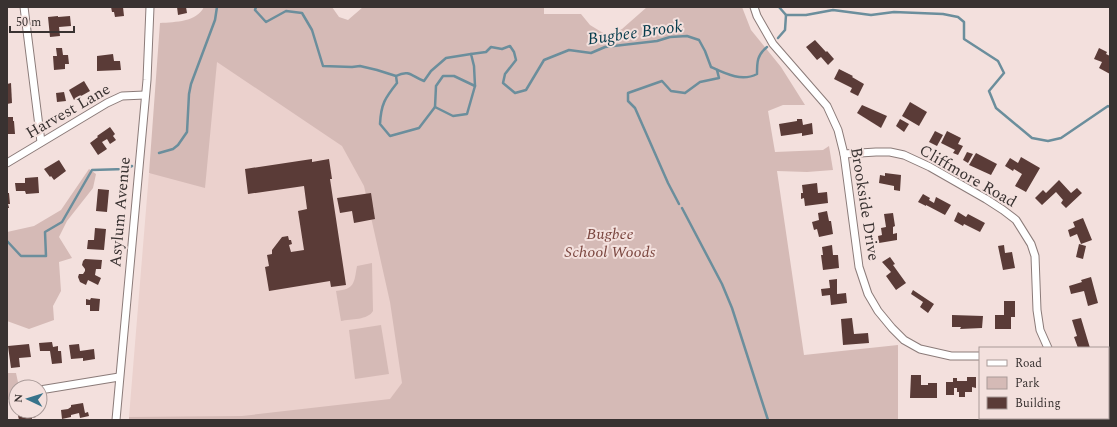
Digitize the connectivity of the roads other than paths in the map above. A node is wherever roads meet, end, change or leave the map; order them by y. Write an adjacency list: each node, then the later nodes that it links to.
1 (24, 7): 5 (street)
2 (150, 7): 4 (street, Asylum Avenue)
3 (754, 7): 6 (street, Brookside Drive)
4 (145, 95): 5 (street, Harvest Lane); 10 (street, Asylum Avenue)
5 (41, 142): 7 (street, Harvest Lane)
6 (844, 154): 8 (street, Cliffmore Road); 9 (street, Brookside Drive)
7 (7, 163)
8 (1048, 347)
9 (979, 356)
10 (119, 377): 11 (street); 12 (street, Asylum Avenue)
11 (48, 389)
12 (116, 420)

